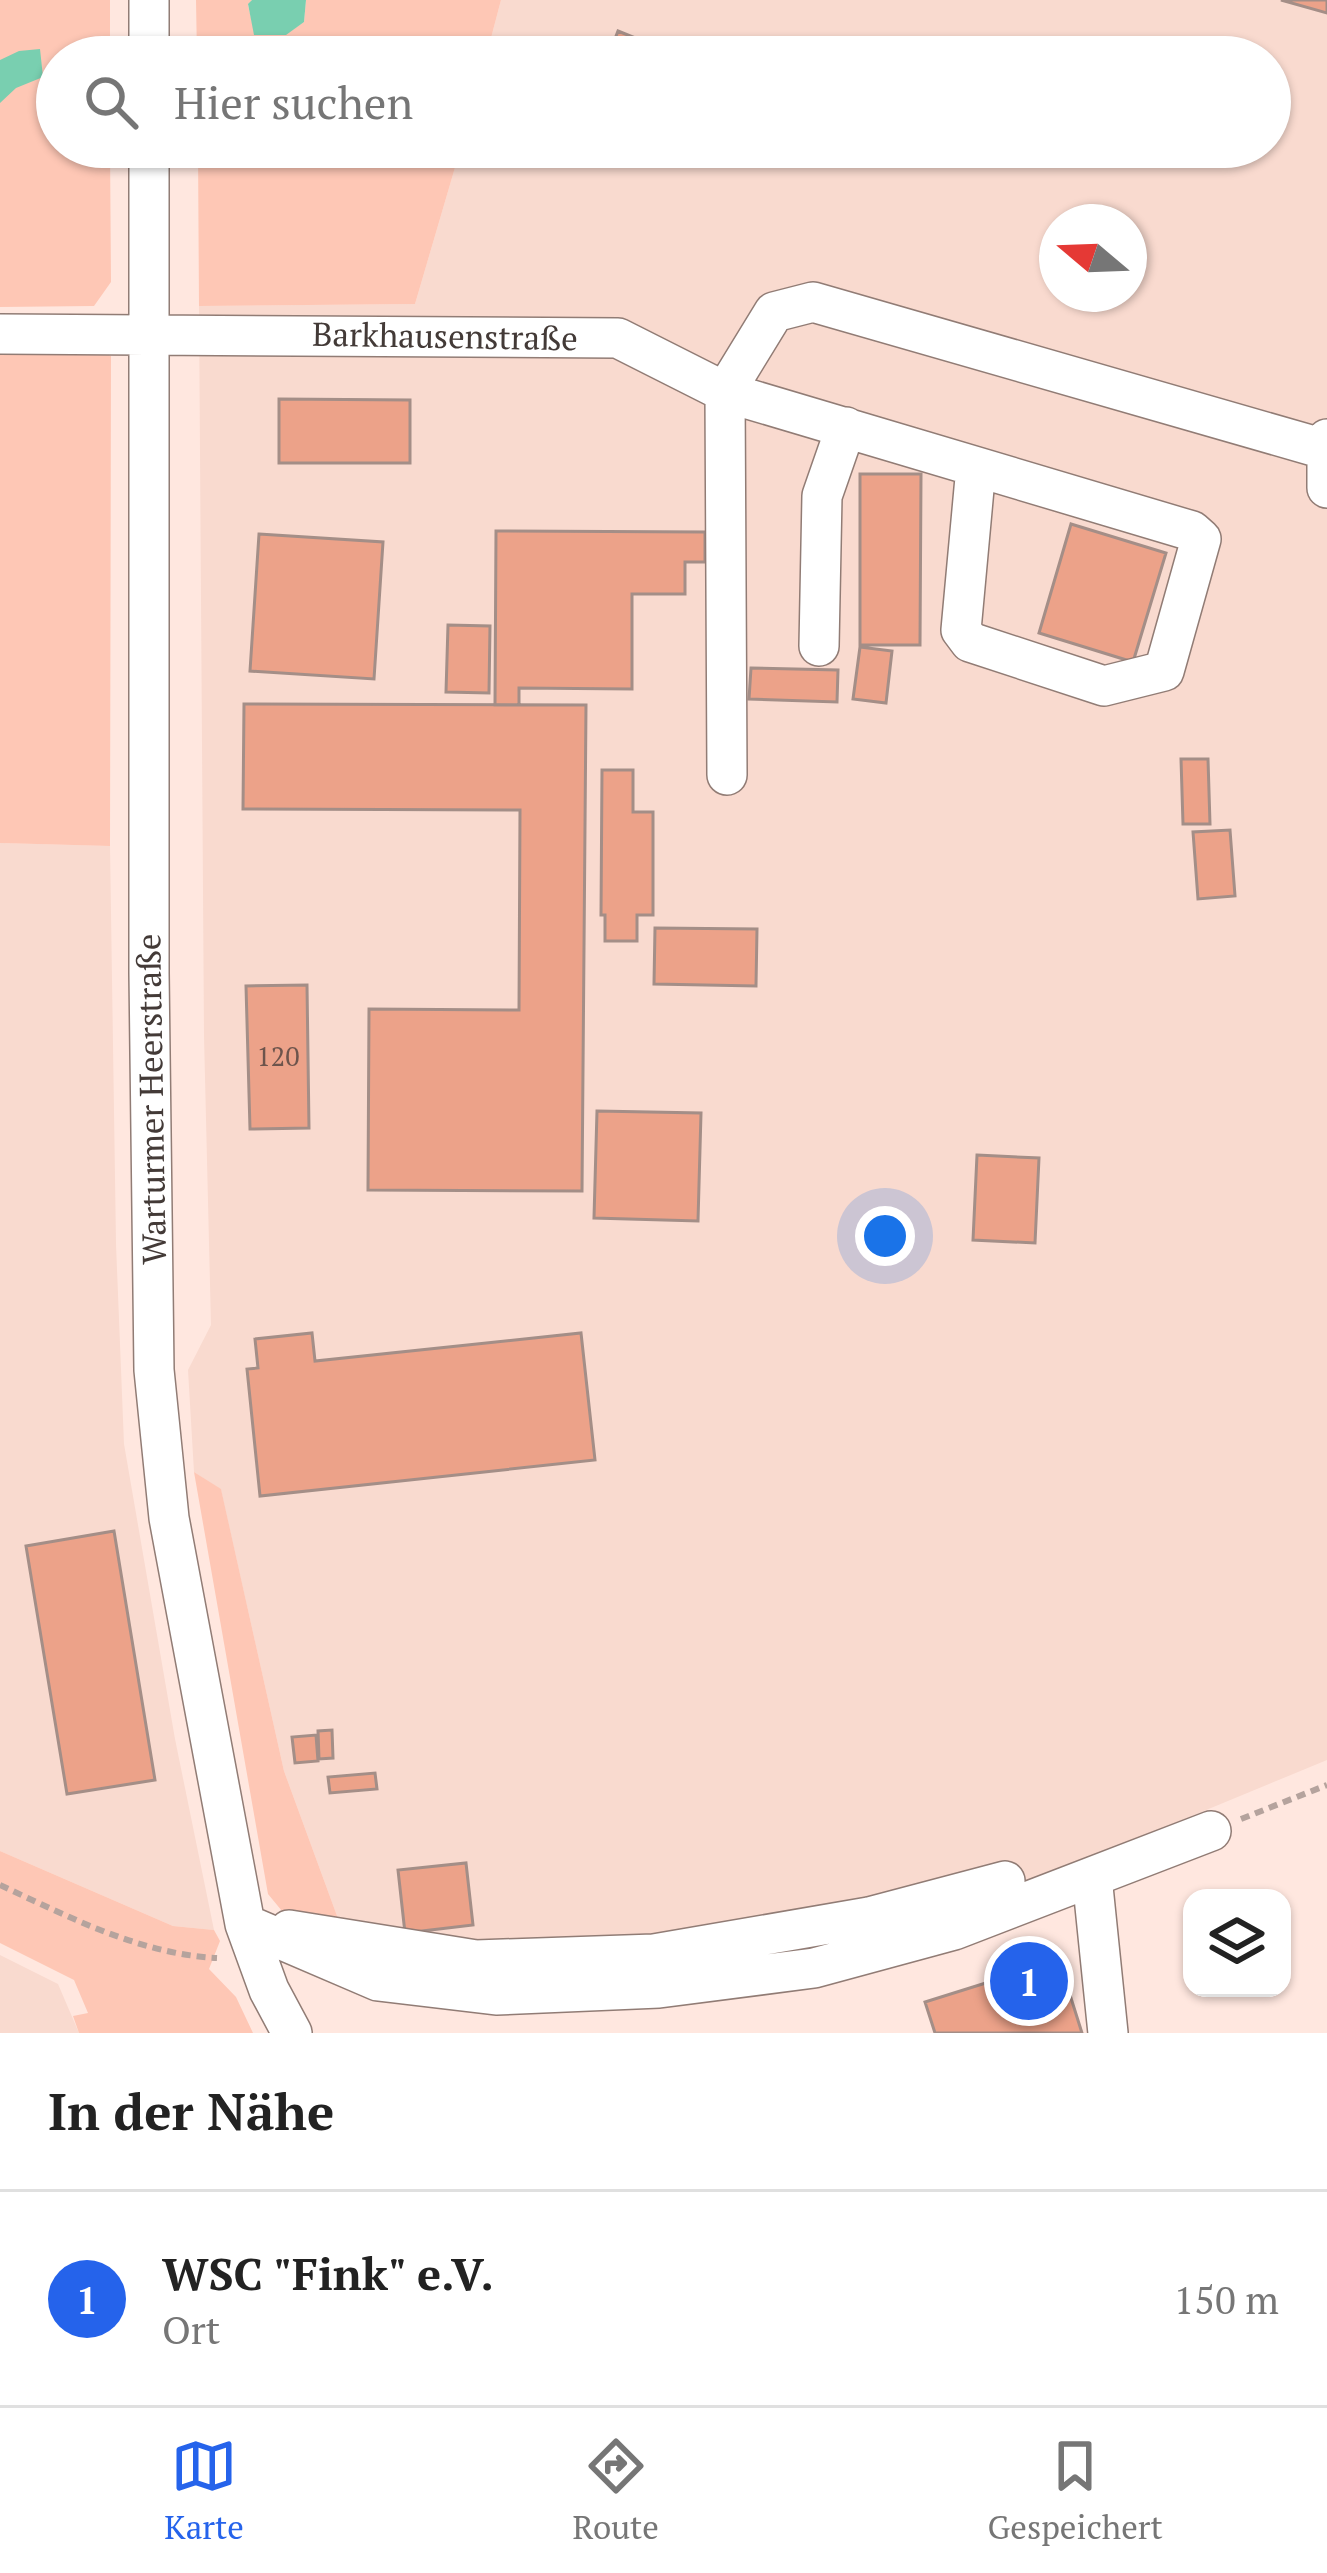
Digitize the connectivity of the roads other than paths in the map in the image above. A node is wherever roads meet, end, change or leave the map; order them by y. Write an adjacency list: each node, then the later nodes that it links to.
1 (148, 0): 2 (street)
2 (148, 36)
3 (149, 168): 4 (street, Warturmer Heerstraße)
4 (152, 332): 5 (street, Barkhausenstraße); 6 (street, Barkhausenstraße); 16 (street, Warturmer Heerstraße)
5 (0, 334)
6 (725, 392): 7 (street, Barkhausenstraße); 8 (street); 12 (street)
7 (846, 427): 9 (street, Barkhausenstraße); 11 (street)
8 (1326, 444): 10 (street)
9 (976, 467): 9 (street, Barkhausenstraße)
10 (1327, 488)
11 (819, 646)
12 (727, 775)
13 (1211, 1831): 14 (street)
14 (1092, 1877): 16 (street); 18 (street)
15 (1005, 1881): 16 (street)
16 (251, 1942): 17 (street, Warturmer Heerstraße)
17 (292, 2033)
18 (1108, 2033)

